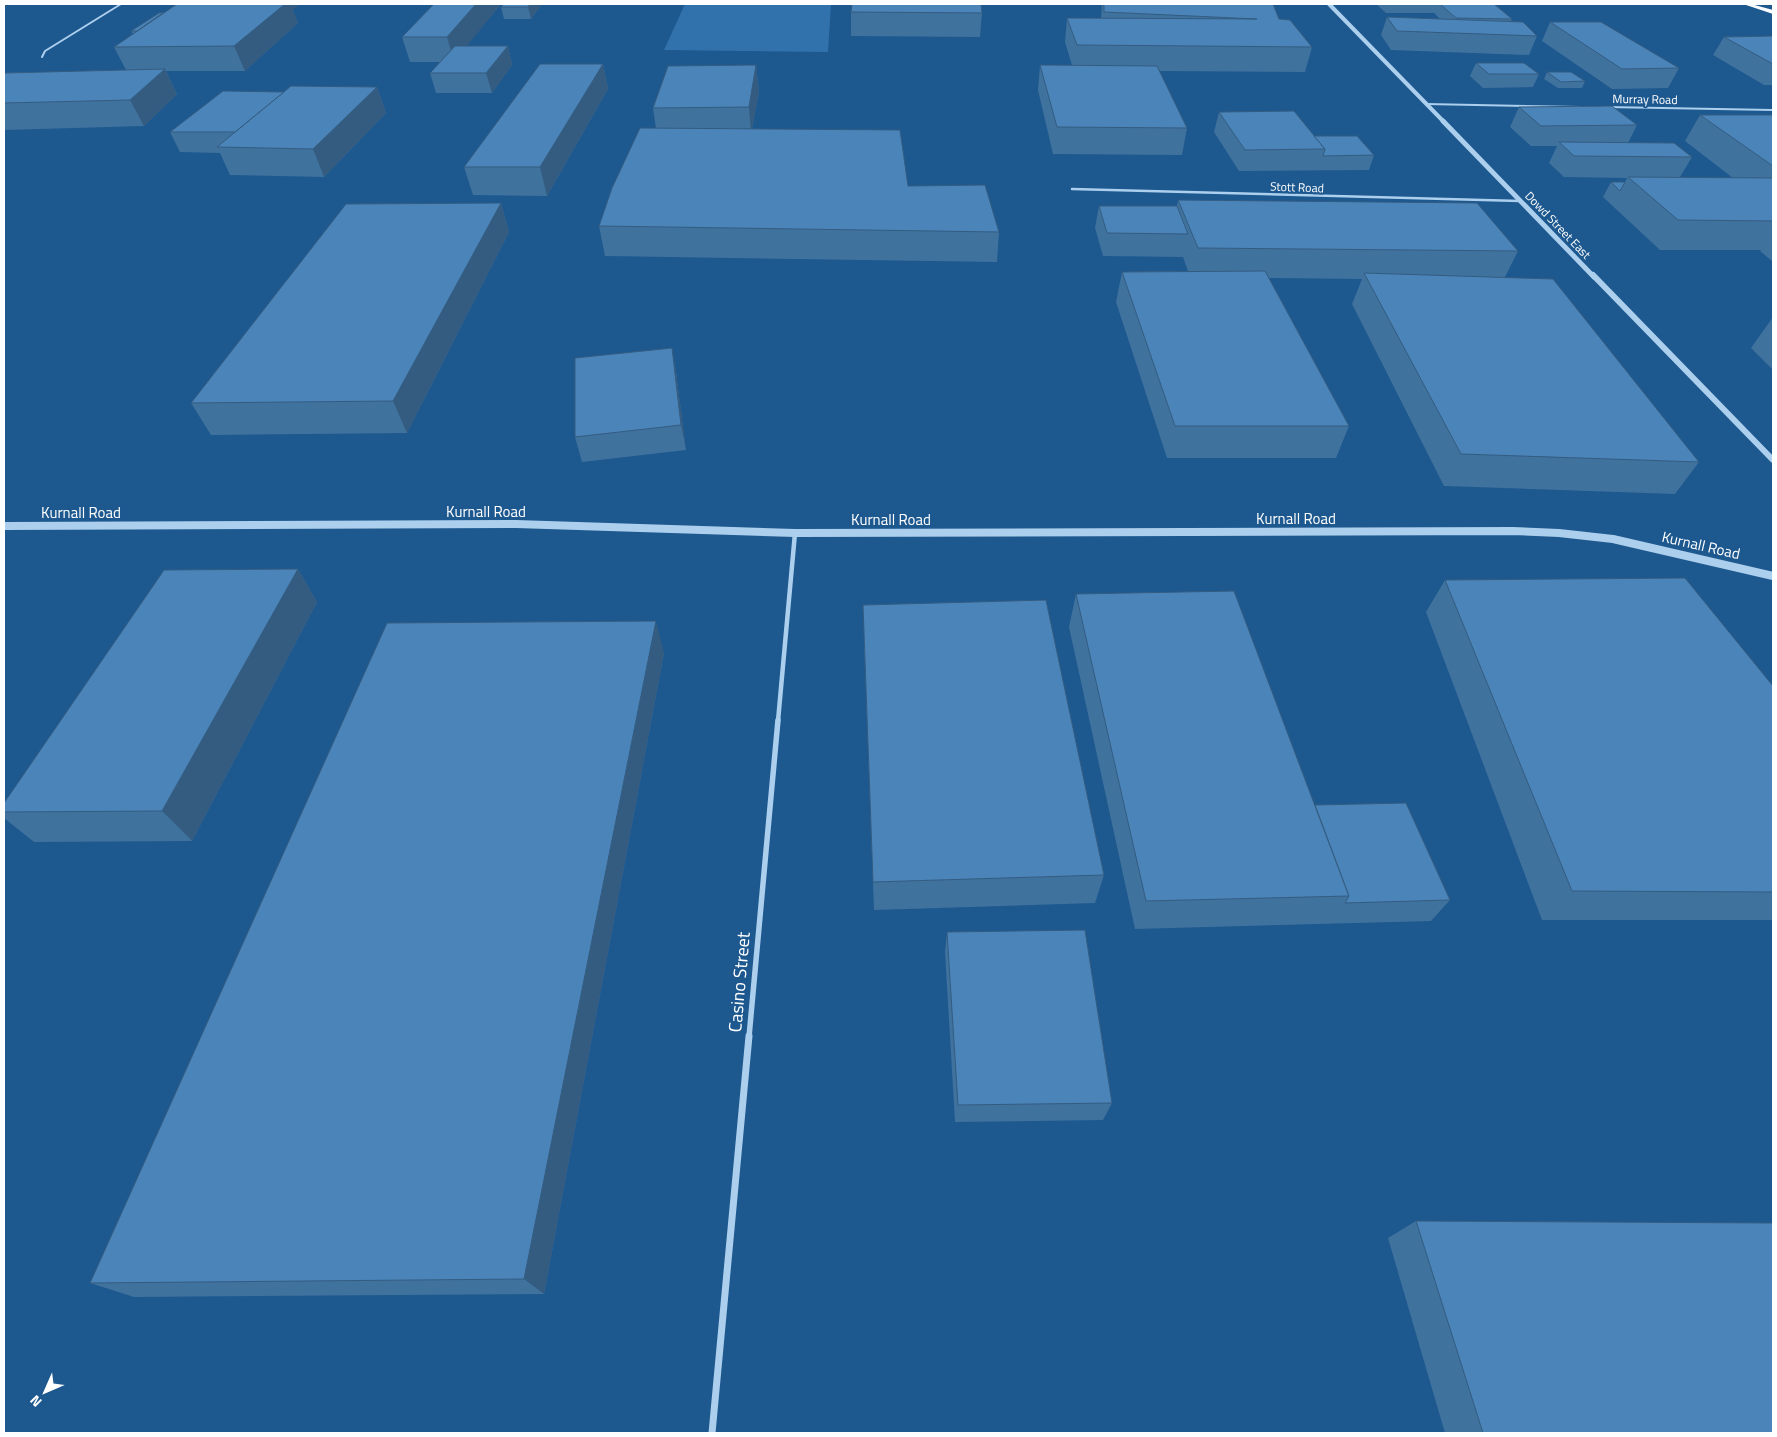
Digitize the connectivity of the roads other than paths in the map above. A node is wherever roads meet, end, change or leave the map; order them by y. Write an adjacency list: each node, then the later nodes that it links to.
1 (121, 4): 5 (street)
2 (1329, 4): 6 (street, Dowd Street East)
3 (1746, 4): 4 (highway)
4 (1773, 12)
5 (42, 57)
6 (1426, 104): 7 (street); 11 (street, Dowd Street East)
7 (1587, 107)
8 (1597, 107): 9 (street, Murray Road)
9 (1773, 110)
10 (1072, 189): 11 (street, Stott Road)
11 (1520, 200): 12 (street, Dowd Street East)
12 (1773, 460)
13 (4, 526): 14 (street, Kurnall Road)
14 (795, 533): 15 (street, Kurnall Road); 16 (street, Casino Street)
15 (1773, 576)
16 (712, 1433)

